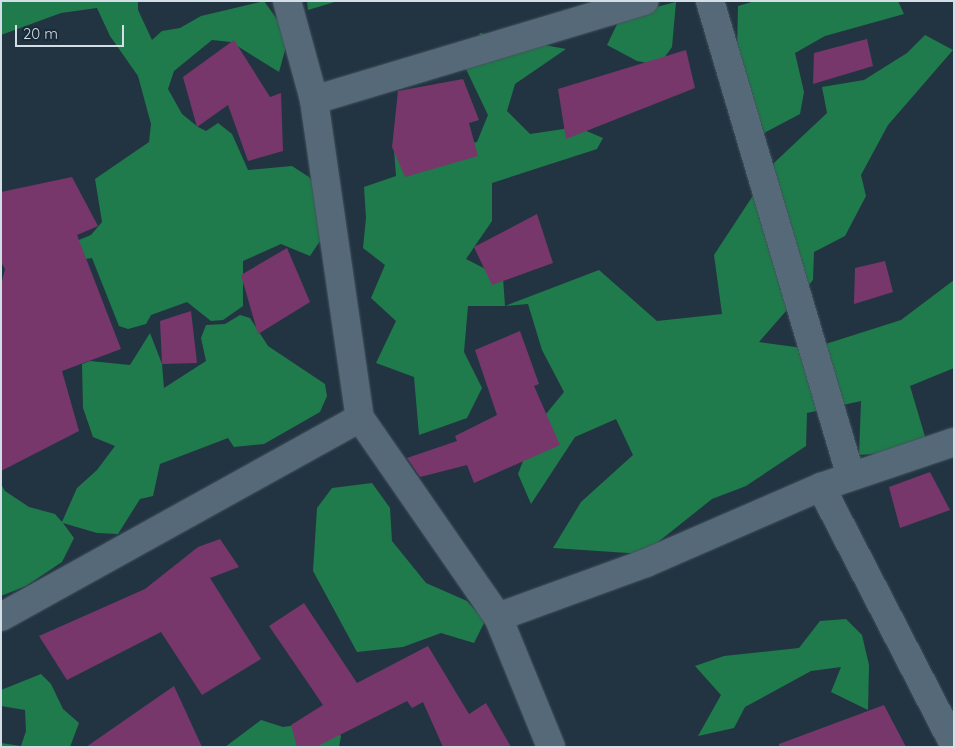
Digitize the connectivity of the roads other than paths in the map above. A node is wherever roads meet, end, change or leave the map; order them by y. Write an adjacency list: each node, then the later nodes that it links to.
1 (287, 1): 4 (street)
2 (645, 1): 4 (street)
3 (710, 1): 7 (street)
4 (314, 100): 5 (street)
5 (360, 418): 9 (street); 10 (street)
6 (954, 442): 7 (street)
7 (851, 476): 8 (street)
8 (821, 487): 10 (street); 11 (street)
9 (1, 617)
10 (498, 618): 12 (street)
11 (954, 745)
12 (551, 747)

